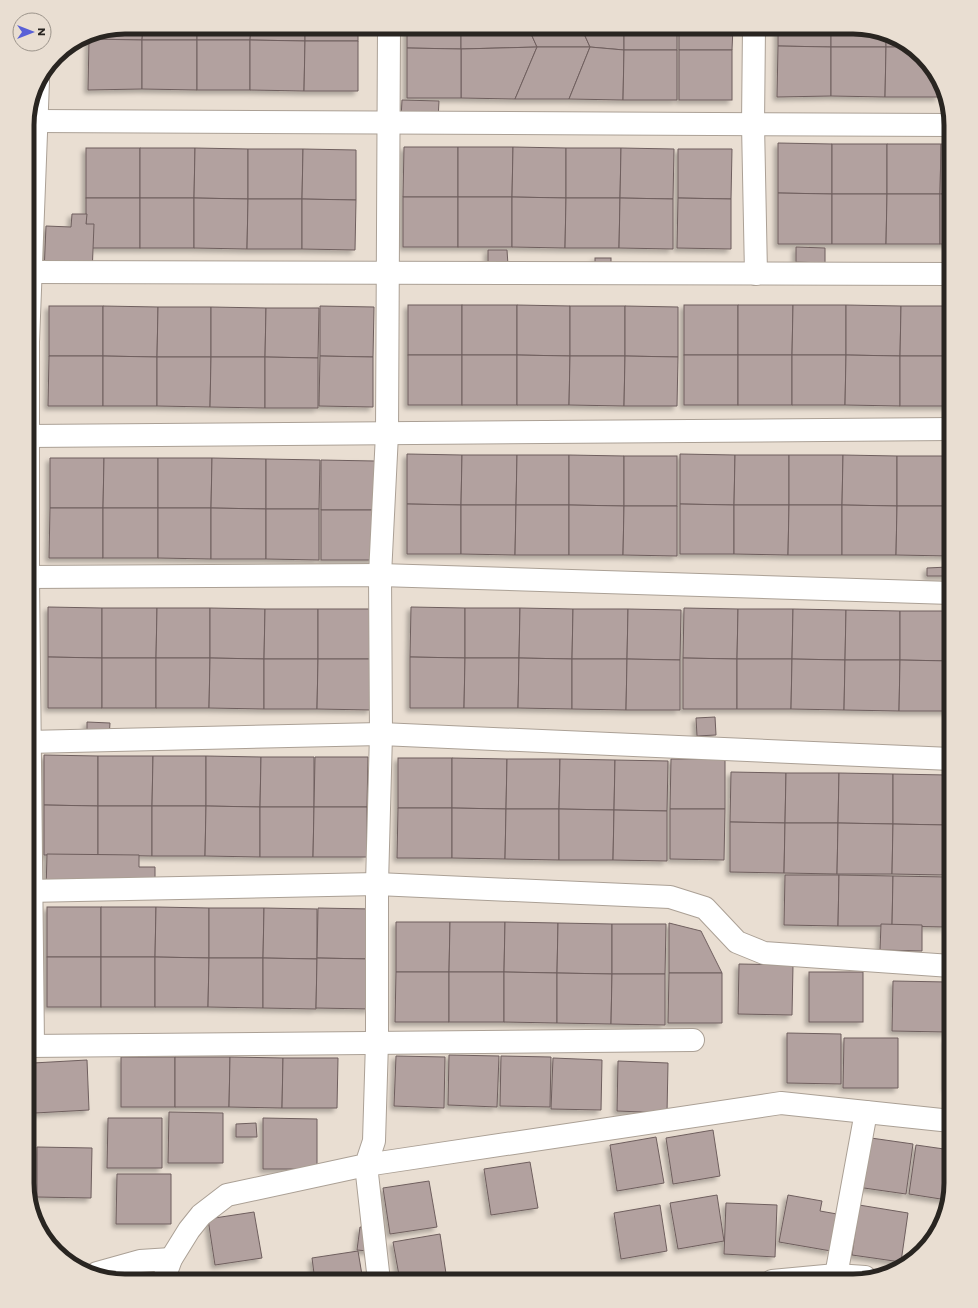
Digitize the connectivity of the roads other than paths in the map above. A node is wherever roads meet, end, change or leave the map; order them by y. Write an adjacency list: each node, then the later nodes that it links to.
1 (388, 34): 5 (street)
2 (754, 34): 6 (street)
3 (37, 101): 4 (street)
4 (36, 121): 5 (street); 8 (street)
5 (388, 123): 6 (street); 10 (street)
6 (753, 124): 7 (street); 11 (street)
7 (944, 125)
8 (34, 146)
9 (34, 272): 10 (street)
10 (388, 272): 11 (street); 14 (street)
11 (756, 274): 12 (street)
12 (944, 274)
13 (944, 429): 14 (street)
14 (386, 434): 15 (street); 16 (street)
15 (34, 436)
16 (380, 575): 17 (street); 18 (street); 19 (street)
17 (34, 577)
18 (944, 593)
19 (381, 734): 20 (street); 21 (street); 22 (street)
20 (34, 742)
21 (944, 759)
22 (376, 884): 23 (street); 24 (street); 26 (street)
23 (34, 891)
24 (944, 966)
25 (693, 1040): 26 (street)
26 (377, 1042): 27 (street); 30 (street)
27 (34, 1046)
28 (866, 1112): 29 (street); 30 (street); 35 (street)
29 (944, 1120)
30 (366, 1165): 31 (street); 34 (street)
31 (171, 1259): 32 (street); 33 (street)
32 (102, 1271)
33 (166, 1274)
34 (379, 1274)
35 (837, 1274)

